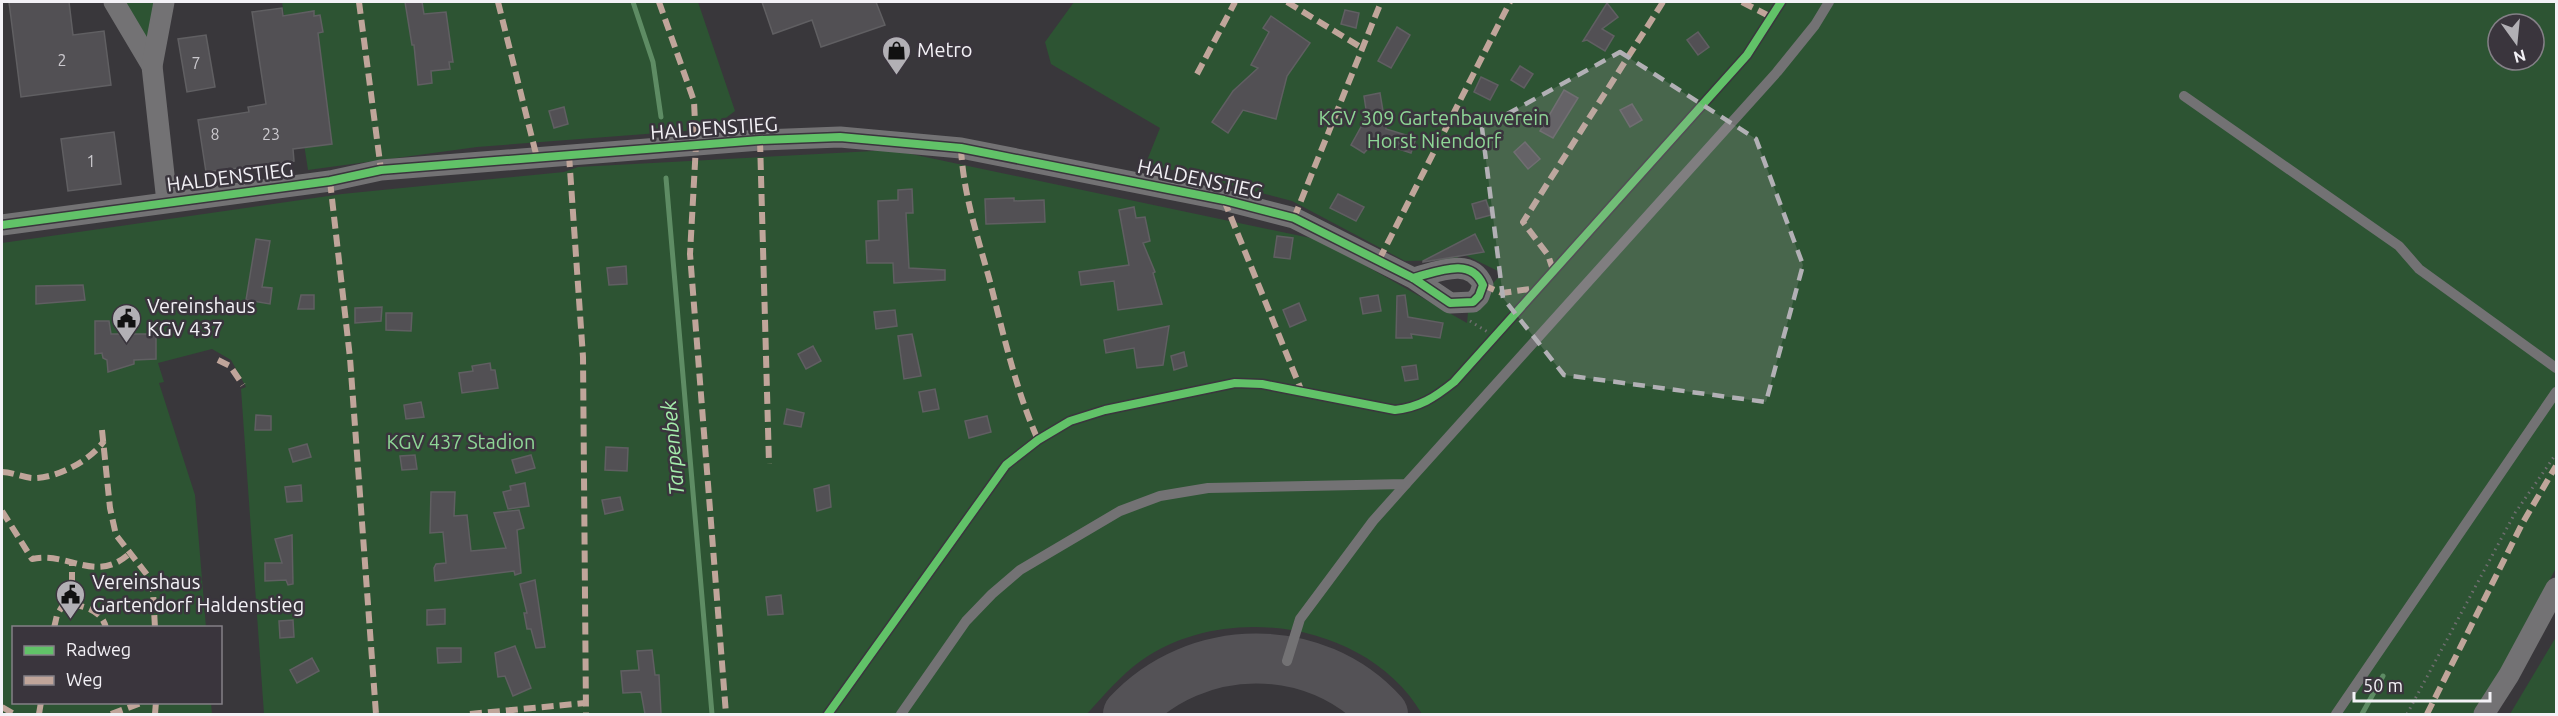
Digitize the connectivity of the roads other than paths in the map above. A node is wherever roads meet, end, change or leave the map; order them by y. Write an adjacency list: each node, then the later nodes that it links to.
1 (114, 2): 4 (street)
2 (164, 2): 4 (street)
3 (1829, 2): 11 (lane)
4 (152, 66): 6 (street)
5 (2184, 96): 9 (lane)
6 (167, 202): 7 (street, HALDENSTIEG); 8 (street, HALDENSTIEG)
7 (2, 225)
8 (1413, 278)
9 (2556, 368)
10 (2556, 392): 15 (lane)
11 (1406, 484): 13 (lane); 14 (lane)
12 (2556, 588): 16 (street)
13 (1287, 661)
14 (901, 714)
15 (2336, 714)
16 (2484, 714)

